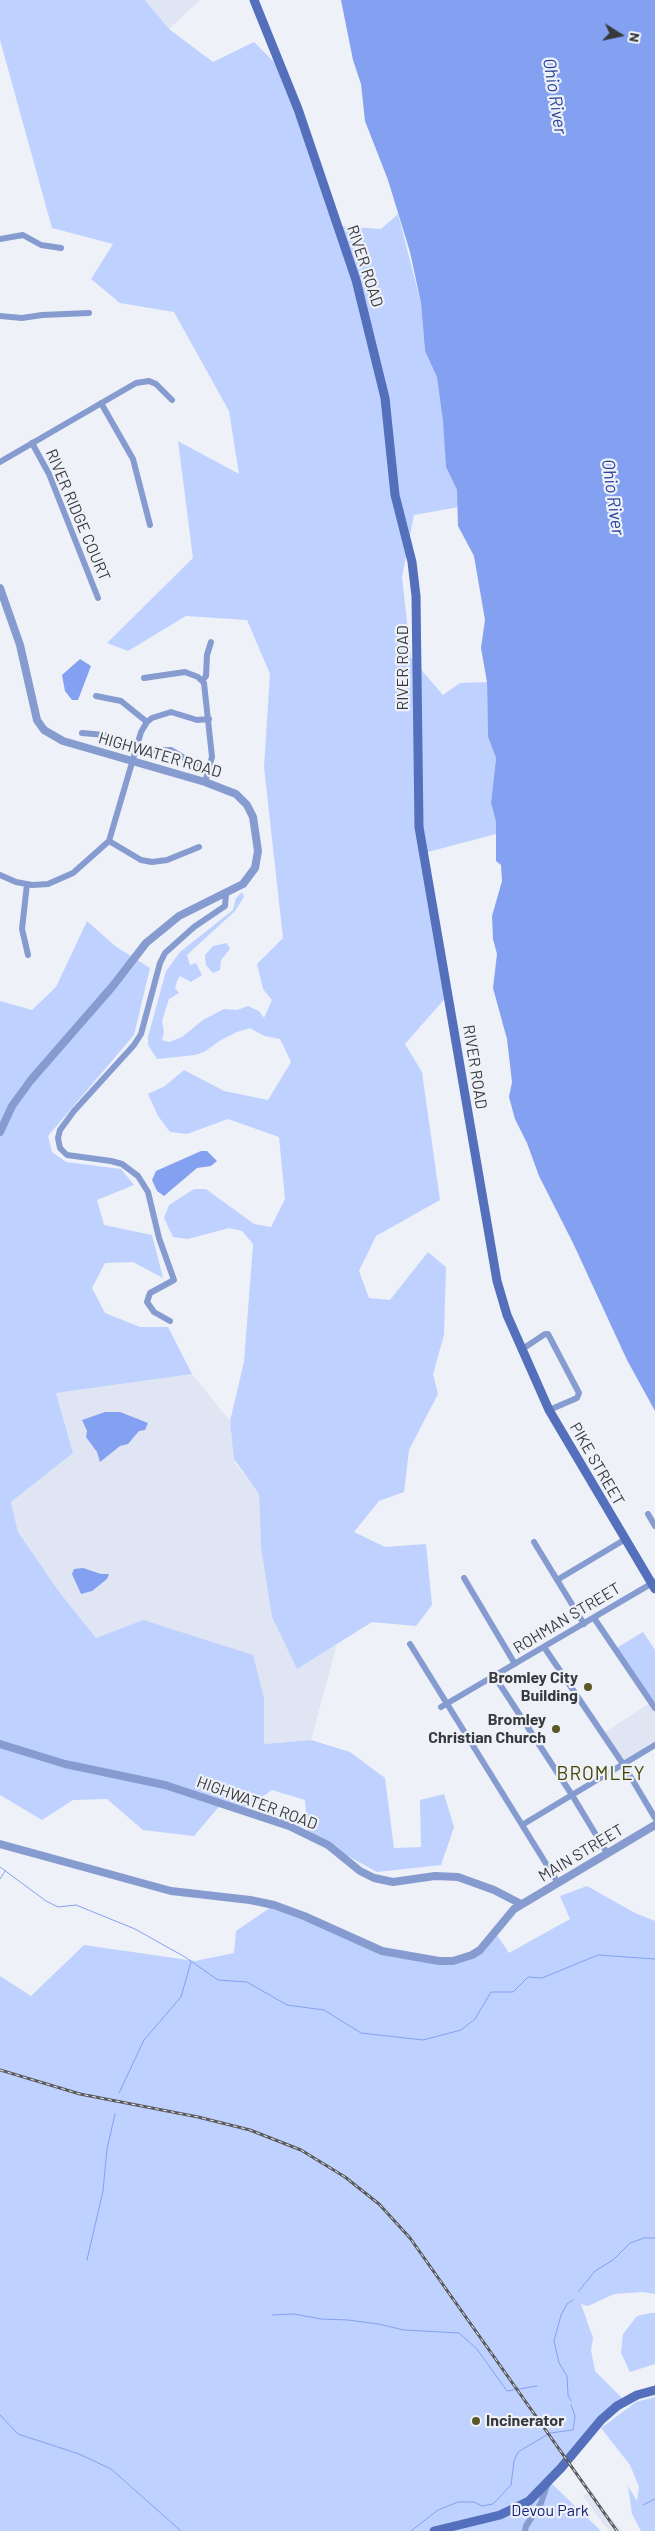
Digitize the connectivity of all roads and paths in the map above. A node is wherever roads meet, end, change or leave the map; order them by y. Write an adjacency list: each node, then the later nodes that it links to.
1 (254, 0): 32 (main road, RIVER ROAD)
2 (0, 239): 3 (street)
3 (61, 248)
4 (89, 314): 5 (street)
5 (0, 316)
6 (172, 400): 7 (street)
7 (101, 403): 8 (street); 10 (street)
8 (32, 443): 9 (street); 12 (street, RIVER RIDGE COURT)
9 (0, 462)
10 (150, 525)
11 (0, 588): 21 (street, HIGHWATER ROAD)
12 (98, 598)
13 (211, 642): 15 (street)
14 (144, 678): 15 (street)
15 (202, 681): 17 (street)
16 (96, 696): 18 (street)
17 (209, 720): 18 (street); 22 (street)
18 (147, 722): 20 (street)
19 (82, 733): 20 (street)
20 (137, 750): 21 (street); 22 (street)
21 (133, 761): 23 (street, HIGHWATER ROAD); 24 (street)
22 (209, 768): 23 (street)
23 (205, 782): 28 (street, HIGHWATER ROAD)
24 (110, 841): 25 (street); 27 (street)
25 (199, 847)
26 (0, 875): 27 (street)
27 (27, 884): 29 (street)
28 (226, 894): 30 (street, HIGHWATER ROAD); 31 (street)
29 (28, 956)
30 (0, 1132)
31 (170, 1321)
32 (521, 1350): 33 (main road, PIKE STREET); 33 (street)
33 (549, 1410): 36 (main road, PIKE STREET)
34 (648, 1514): 35 (street)
35 (655, 1526)
36 (624, 1540): 39 (street); 40 (main road, PIKE STREET)
37 (534, 1542): 39 (street)
38 (464, 1578): 45 (street)
39 (557, 1580): 42 (street)
40 (654, 1585): 41 (street, ROHMAN STREET)
41 (594, 1618): 42 (street, ROHMAN STREET); 48 (street)
42 (584, 1624): 44 (street, ROHMAN STREET)
43 (410, 1644): 47 (street)
44 (544, 1647): 45 (street, ROHMAN STREET); 51 (street)
45 (515, 1664): 46 (street, ROHMAN STREET)
46 (495, 1677): 47 (street, ROHMAN STREET); 52 (street)
47 (444, 1706): 54 (street)
48 (655, 1708)
49 (0, 1744): 59 (street, HIGHWATER ROAD)
50 (655, 1745): 51 (street)
51 (623, 1764): 52 (street); 53 (street)
52 (572, 1795): 54 (street); 57 (street)
53 (655, 1818)
54 (522, 1825): 58 (street)
55 (655, 1825): 57 (street, MAIN STREET)
56 (0, 1844): 59 (street, MAIN STREET)
57 (607, 1853): 58 (street, MAIN STREET)
58 (558, 1883): 59 (street, MAIN STREET)
59 (521, 1904)
60 (655, 2390): 61 (main road)
61 (549, 2481): 62 (main road); 63 (street)
62 (434, 2531)
63 (525, 2531)

